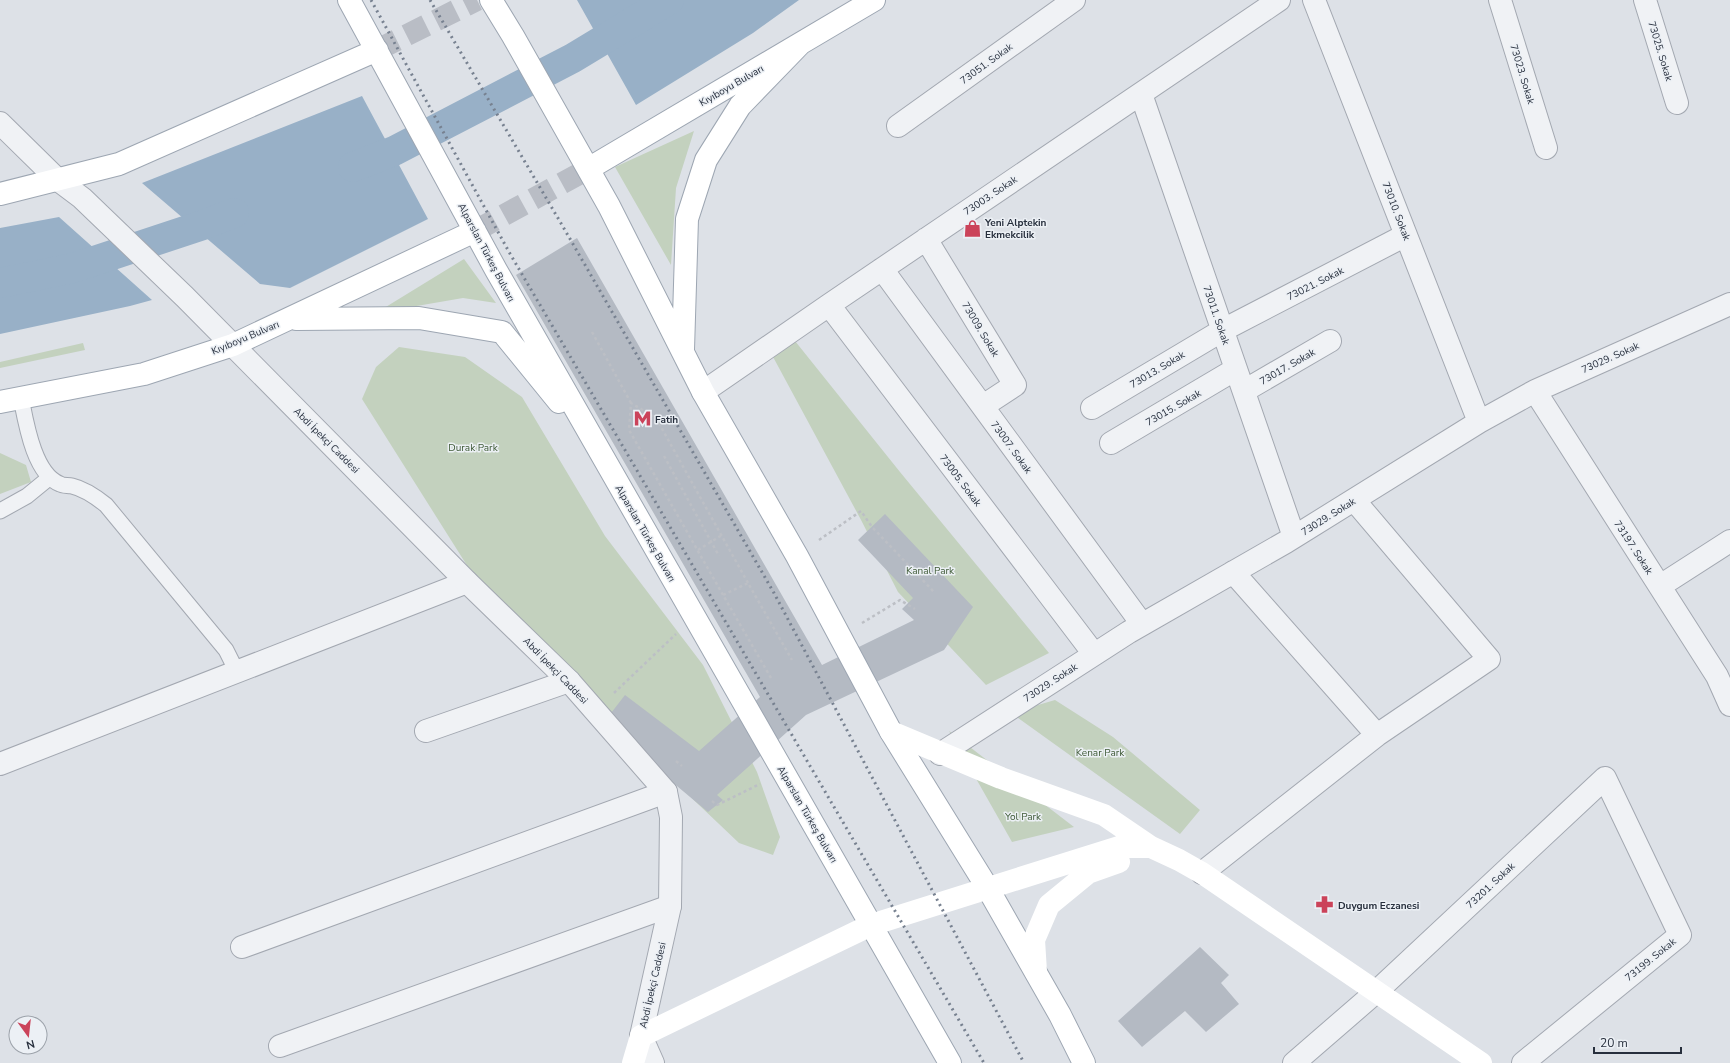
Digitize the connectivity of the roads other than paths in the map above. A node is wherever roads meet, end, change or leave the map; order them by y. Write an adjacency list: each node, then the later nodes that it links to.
1 (349, 0): 10 (main road, Alparslan Türkeş Bulvarı)
2 (491, 0): 16 (main road)
3 (874, 0): 9 (main road, Kıyıboyu Bulvarı)
4 (1074, 0): 14 (street, 73051. Sokak)
5 (1279, 0): 11 (street, 73003. Sokak)
6 (1314, 0): 20 (street, 73010. Sokak)
7 (1500, 0): 15 (street, 73023. Sokak)
8 (1645, 0): 12 (street, 73025. Sokak)
9 (800, 44): 16 (main road, Kıyıboyu Bulvarı); 29 (main road)
10 (376, 50): 17 (main road); 19 (main road, Alparslan Türkeş Bulvarı)
11 (1141, 94): 21 (street, 73003. Sokak); 26 (street, 73011. Sokak)
12 (1677, 103)
13 (0, 123): 17 (street, Abdi İpekçi Caddesi)
14 (898, 126)
15 (1546, 148)
16 (588, 169): 29 (main road)
17 (58, 180): 18 (main road); 28 (street, Abdi İpekçi Caddesi)
18 (0, 194)
19 (475, 231): 25 (main road, Kıyıboyu Bulvarı); 39 (main road, Alparslan Türkeş Bulvarı)
20 (1406, 235): 26 (street, 73021. Sokak); 37 (street, 73010. Sokak)
21 (926, 239): 22 (street, 73003. Sokak); 35 (street, 73009. Sokak)
22 (882, 268): 23 (street, 73003. Sokak); 35 (street, 73007. Sokak)
23 (828, 305): 33 (street, 73003. Sokak); 49 (street, 73005. Sokak)
24 (1728, 309): 32 (street, 73029. Sokak)
25 (288, 319): 28 (main road, Kıyıboyu Bulvarı); 39 (main road)
26 (1223, 330): 30 (street, 73011. Sokak); 36 (street, 73013. Sokak)
27 (1330, 341): 31 (street, 73017. Sokak)
28 (238, 351): 34 (main road, Kıyıboyu Bulvarı); 46 (street, Abdi İpekçi Caddesi)
29 (683, 353): 33 (main road)
30 (1236, 369): 31 (street, 73011. Sokak); 38 (street, 73015. Sokak)
31 (1244, 391): 43 (street, 73011. Sokak)
32 (1535, 391): 37 (street, 73029. Sokak); 47 (street, 73197. Sokak)
33 (703, 392): 55 (main road)
34 (10, 400): 40 (lane)
35 (983, 406): 48 (street, 73007. Sokak)
36 (1092, 408)
37 (1480, 422): 41 (street, 73029. Sokak)
38 (1111, 444)
39 (599, 451): 65 (main road, Alparslan Türkeş Bulvarı)
40 (49, 478): 42 (lane); 50 (lane)
41 (1354, 500): 43 (street, 73029. Sokak); 56 (street)
42 (0, 511)
43 (1294, 537): 45 (street, 73029. Sokak)
44 (1730, 541): 47 (street)
45 (1233, 572): 48 (street, 73029. Sokak); 56 (street)
46 (467, 582): 50 (street); 52 (street, Abdi İpekçi Caddesi)
47 (1660, 586): 51 (street, 73197. Sokak)
48 (1142, 624): 49 (street, 73029. Sokak)
49 (1094, 654): 57 (street, 73029. Sokak)
50 (237, 672): 58 (street)
51 (1724, 672): 53 (street, 73197. Sokak)
52 (569, 680): 54 (street); 60 (street, Abdi İpekçi Caddesi)
53 (1730, 705)
54 (426, 731)
55 (891, 732): 57 (main road); 63 (main road)
56 (1377, 735): 62 (street)
57 (940, 754): 61 (main road)
58 (0, 764)
59 (1605, 778): 68 (street, 73201. Sokak); 77 (street, 73199. Sokak)
60 (666, 792): 64 (street, Abdi İpekçi Caddesi); 66 (street)
61 (1151, 847): 62 (main road); 63 (main road); 67 (main road)
62 (1202, 873): 68 (main road)
63 (987, 888): 65 (main road); 67 (main road)
64 (670, 906): 69 (street, Abdi İpekçi Caddesi); 70 (street)
65 (871, 924): 69 (main road); 73 (main road, Alparslan Türkeş Bulvarı)
66 (242, 947)
67 (1036, 972): 74 (main road)
68 (1376, 992): 75 (street, 73201. Sokak); 76 (main road)
69 (640, 1036): 71 (main road, Abdi İpekçi Caddesi); 72 (street)
70 (280, 1046)
71 (633, 1063)
72 (653, 1063)
73 (950, 1063)
74 (1084, 1063)
75 (1294, 1063)
76 (1481, 1063)
77 (1523, 1063)

